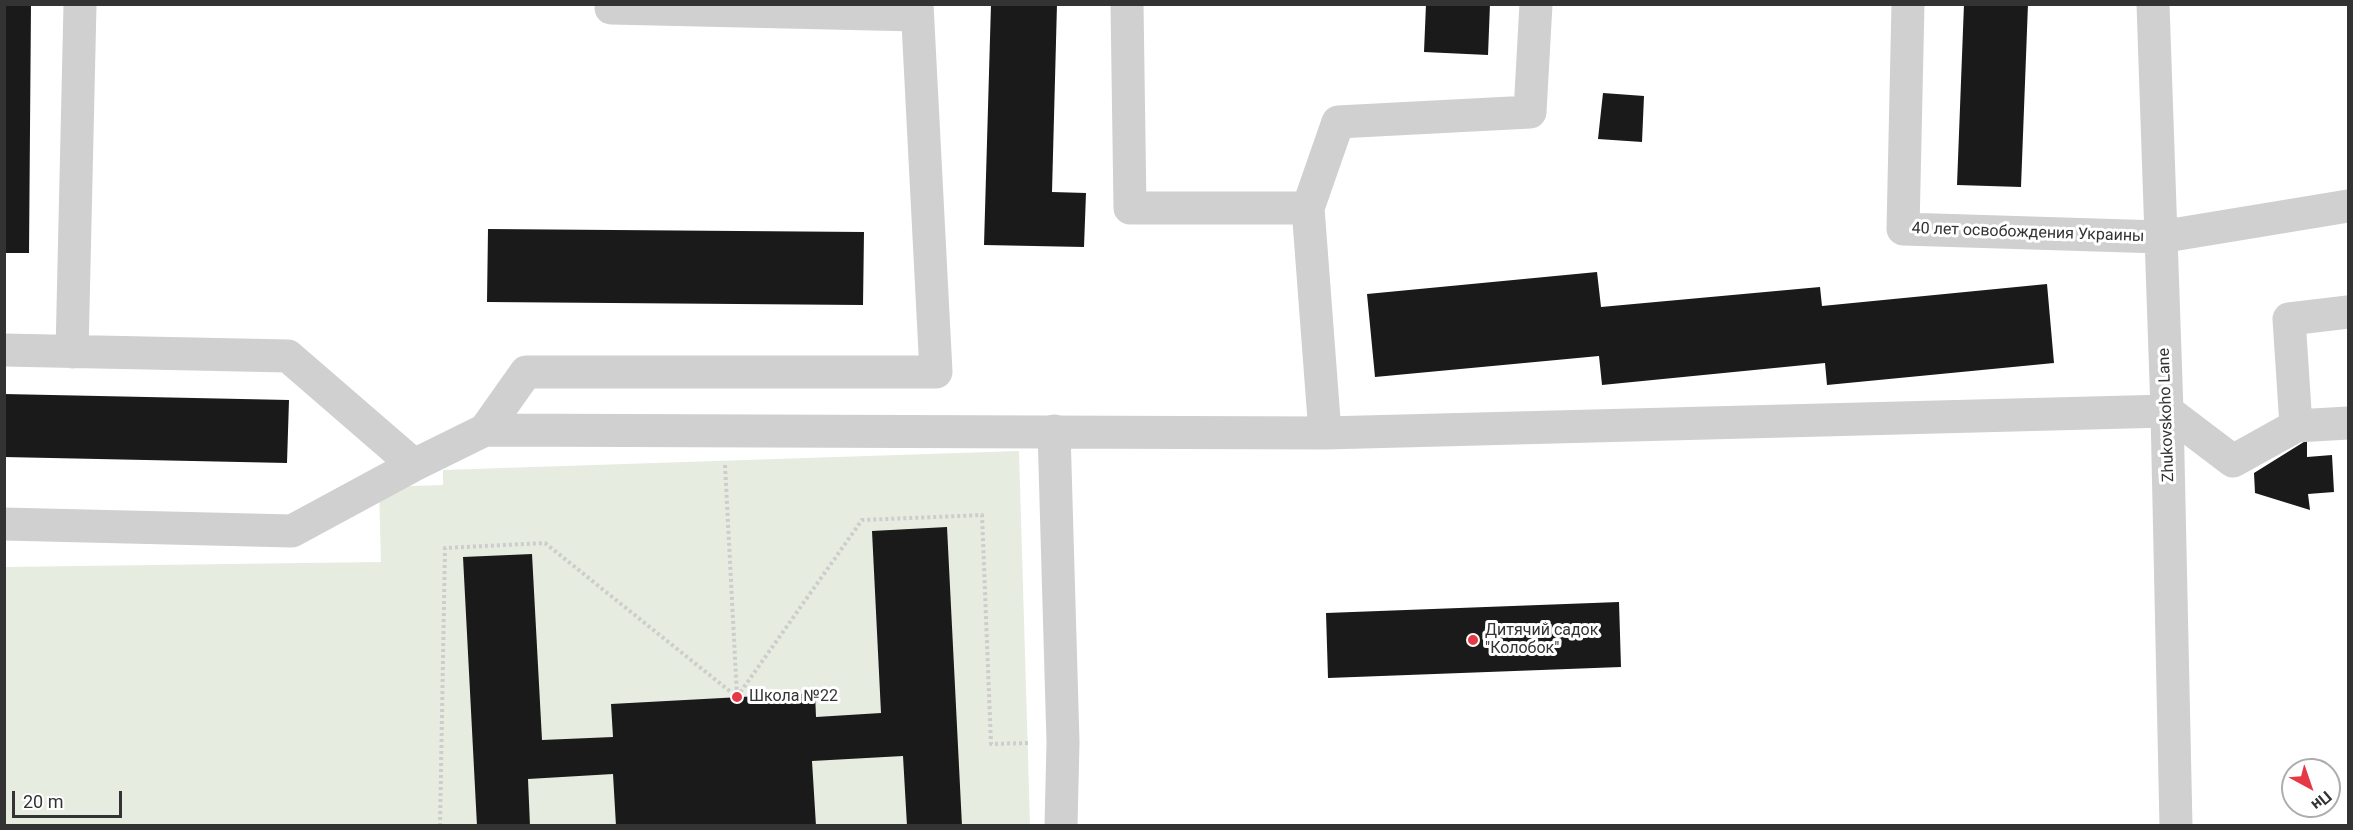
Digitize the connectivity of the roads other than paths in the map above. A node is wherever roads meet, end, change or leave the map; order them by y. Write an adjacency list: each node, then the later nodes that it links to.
1 (1127, 4): 9 (street)
2 (1536, 4): 9 (street)
3 (1908, 4): 10 (street, 40 лет освобождения Украины)
4 (2153, 4): 10 (street, Zhukovskoho Lane)
5 (80, 5): 13 (street)
6 (610, 8): 7 (street)
7 (917, 10): 17 (street)
8 (2349, 206): 10 (street)
9 (1308, 208): 19 (street)
10 (2160, 237): 14 (street, Zhukovskoho Lane)
11 (2349, 312): 16 (street)
12 (4, 350): 13 (street)
13 (72, 352): 20 (street)
14 (2167, 411): 16 (street); 19 (street); 23 (street, Zhukovskoho Lane)
15 (2349, 423): 16 (street)
16 (2296, 426)
17 (485, 430): 18 (street); 20 (street)
18 (1054, 431): 19 (street); 22 (street)
19 (1325, 433)
20 (414, 465): 21 (street)
21 (4, 524)
22 (1061, 825)
23 (2176, 825)

